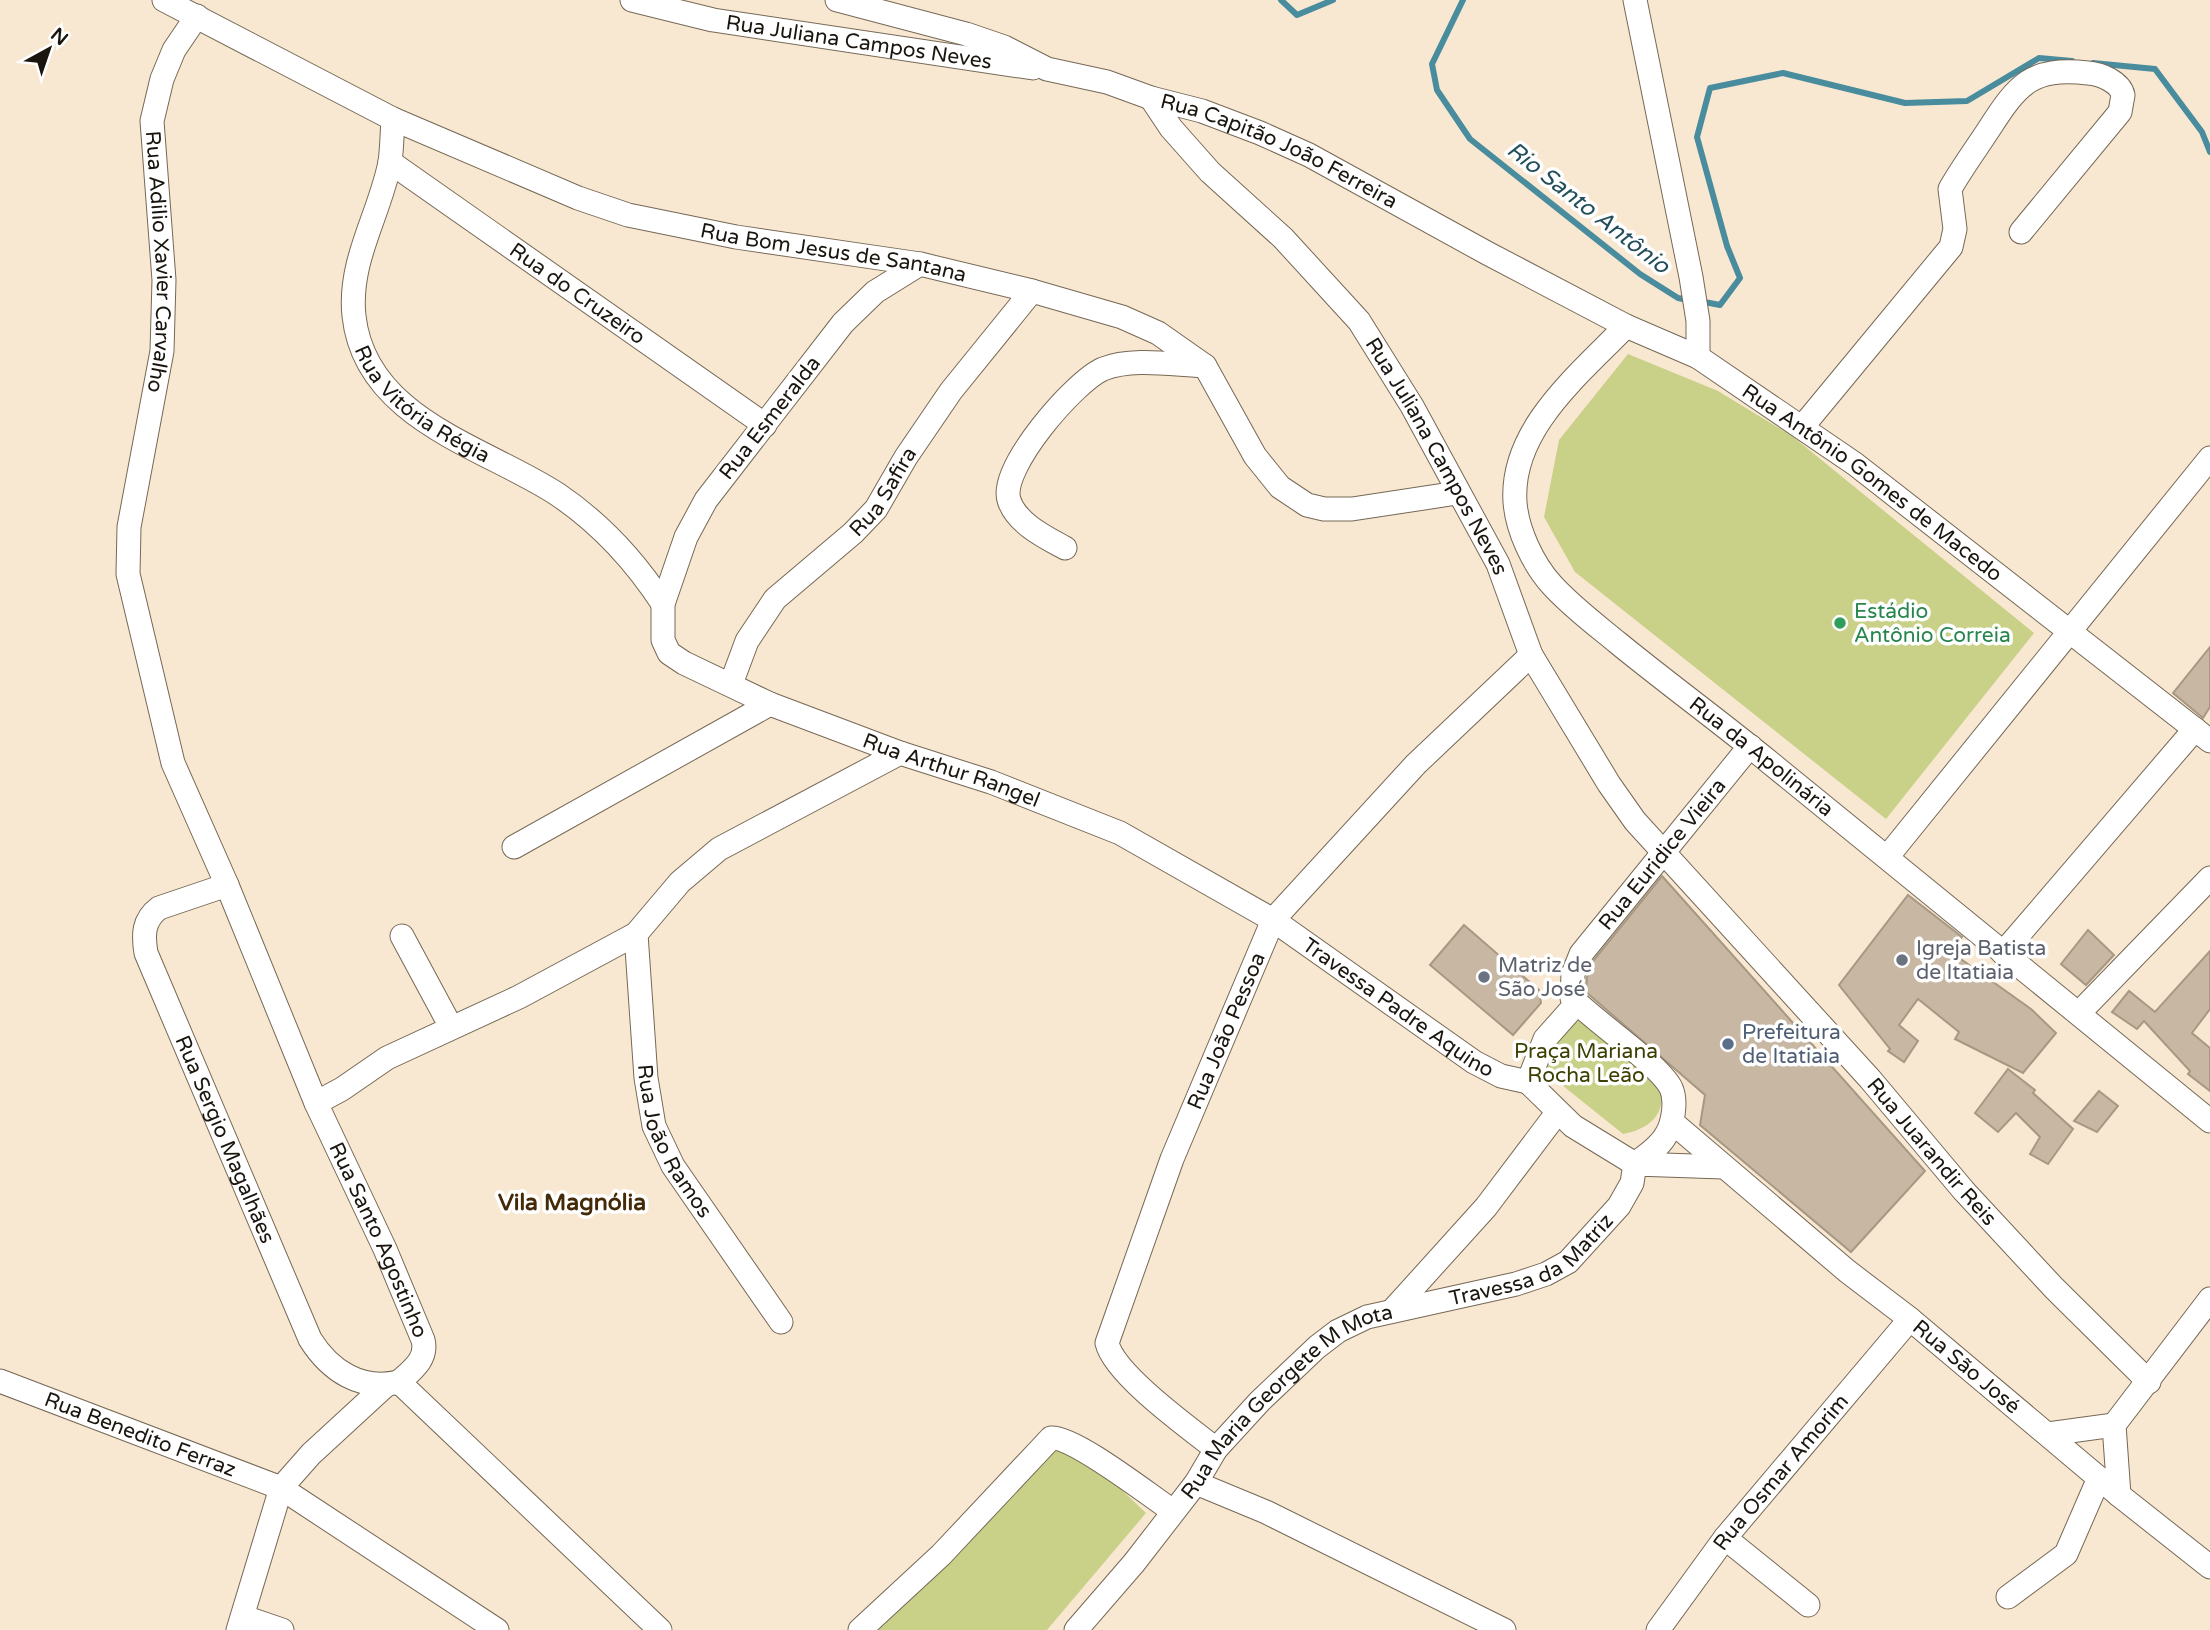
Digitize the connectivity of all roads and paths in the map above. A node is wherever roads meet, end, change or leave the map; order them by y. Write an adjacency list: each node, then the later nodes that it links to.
1 (164, 0): 5 (street, Rua Bom Jesus de Santana)
2 (632, 0): 6 (street, Rua Juliana Campos Neves)
3 (837, 0): 6 (street, Rua Capitão João Ferreira)
4 (1635, 0): 14 (street)
5 (197, 16): 8 (street, Rua Bom Jesus de Santana); 29 (street, Rua Adilio Xavier Carvalho)
6 (1046, 69): 7 (street, Rua Capitão João Ferreira)
7 (1151, 98): 13 (street, Rua Capitão João Ferreira); 19 (street, Rua Juliana Campos Neves)
8 (393, 119): 9 (street, Rua Vitória Régia); 11 (street, Rua Bom Jesus de Santana)
9 (390, 162): 16 (street, Rua do Cruzeiro); 21 (street, Rua Vitória Régia)
10 (2021, 232): 17 (street)
11 (920, 264): 12 (street, Rua Bom Jesus de Santana); 16 (street, Rua Esmeralda)
12 (1032, 291): 15 (street, Rua Bom Jesus de Santana); 24 (street, Rua Safira)
13 (1626, 326): 14 (street, Rua Capitão João Ferreira); 27 (street, Rua da Apolinária)
14 (1698, 356): 17 (street, Rua Antônio Gomes de Macedo)
15 (1205, 366): 19 (street, Rua Bom Jesus de Santana); 20 (street)
16 (765, 425): 21 (street, Rua Esmeralda)
17 (1803, 426): 22 (street, Rua Antônio Gomes de Macedo)
18 (2210, 458): 22 (street)
19 (1457, 493): 23 (street, Rua Juliana Campos Neves)
20 (1065, 548)
21 (663, 604): 24 (street, Rua Arthur Rangel)
22 (2068, 631): 26 (street, Rua Antônio Gomes de Macedo); 32 (street)
23 (1531, 655): 31 (street, Rua Juliana Campos Neves); 35 (street, Rua João Pessoa)
24 (731, 684): 25 (street, Rua Arthur Rangel)
25 (770, 704): 28 (street, Rua Arthur Rangel); 30 (street)
26 (2202, 735): 38 (street)
27 (1750, 746): 31 (street, Rua Euridice Vieira); 32 (street, Rua da Apolinária)
28 (900, 753): 35 (street, Rua Arthur Rangel); 36 (street)
29 (173, 763): 34 (street, Rua Santo Agostinho)
30 (514, 847)
31 (1663, 855): 39 (street, Rua Euridice Vieira); 54 (street, Rua Juarandir Reis)
32 (1888, 856): 38 (street, Rua da Apolinária)
33 (2210, 878): 40 (street)
34 (227, 885): 43 (street, Rua Santo Agostinho); 55 (street, Rua Sergio Magalhães)
35 (1273, 920): 42 (street, Travessa Padre Aquino); 58 (street, Rua João Pessoa)
36 (636, 934): 41 (street); 52 (street, Rua João Ramos)
37 (402, 936): 41 (street)
38 (2003, 953): 40 (street, Rua da Apolinária)
39 (1577, 1003): 42 (street); 46 (street)
40 (2079, 1013): 45 (street, Rua da Apolinária)
41 (450, 1027): 43 (street)
42 (1528, 1082): 44 (street)
43 (316, 1103): 55 (street, Rua Santo Agostinho)
44 (1557, 1113): 47 (street); 50 (street, Rua Maria Georgete M Mota)
45 (2210, 1121)
46 (1672, 1122): 47 (street); 48 (street, Rua São José)
47 (1635, 1164): 48 (street); 50 (street, Travessa da Matriz)
48 (1723, 1167): 51 (street, Rua São José)
49 (2210, 1299): 54 (street)
50 (1392, 1311): 58 (street, Rua Maria Georgete M Mota)
51 (1910, 1319): 57 (street, Rua São José); 64 (street, Rua Osmar Amorim)
52 (781, 1322)
53 (0, 1381): 61 (street, Rua Benedito Ferraz)
54 (2148, 1382): 56 (street)
55 (392, 1384): 61 (street); 72 (street)
56 (2114, 1425): 57 (street); 62 (street)
57 (2048, 1434): 59 (street, Rua São José)
58 (1216, 1449): 60 (street, Rua Maria Georgete M Mota)
59 (2099, 1478): 62 (street, Rua São José); 66 (street)
60 (1196, 1483): 63 (street, Rua Maria Georgete M Mota); 69 (street)
61 (281, 1488): 68 (street); 71 (street, Rua Benedito Ferraz)
62 (2119, 1496): 65 (street, Rua São José)
63 (1173, 1511): 73 (street); 74 (street, Rua Maria Georgete M Mota)
64 (1726, 1538): 67 (street); 75 (street, Rua Osmar Amorim)
65 (2210, 1567)
66 (2008, 1597)
67 (1808, 1605)
68 (241, 1624): 70 (street)
69 (1488, 1628)
70 (282, 1630)
71 (497, 1630)
72 (660, 1630)
73 (860, 1630)
74 (1076, 1630)
75 (1658, 1630)

